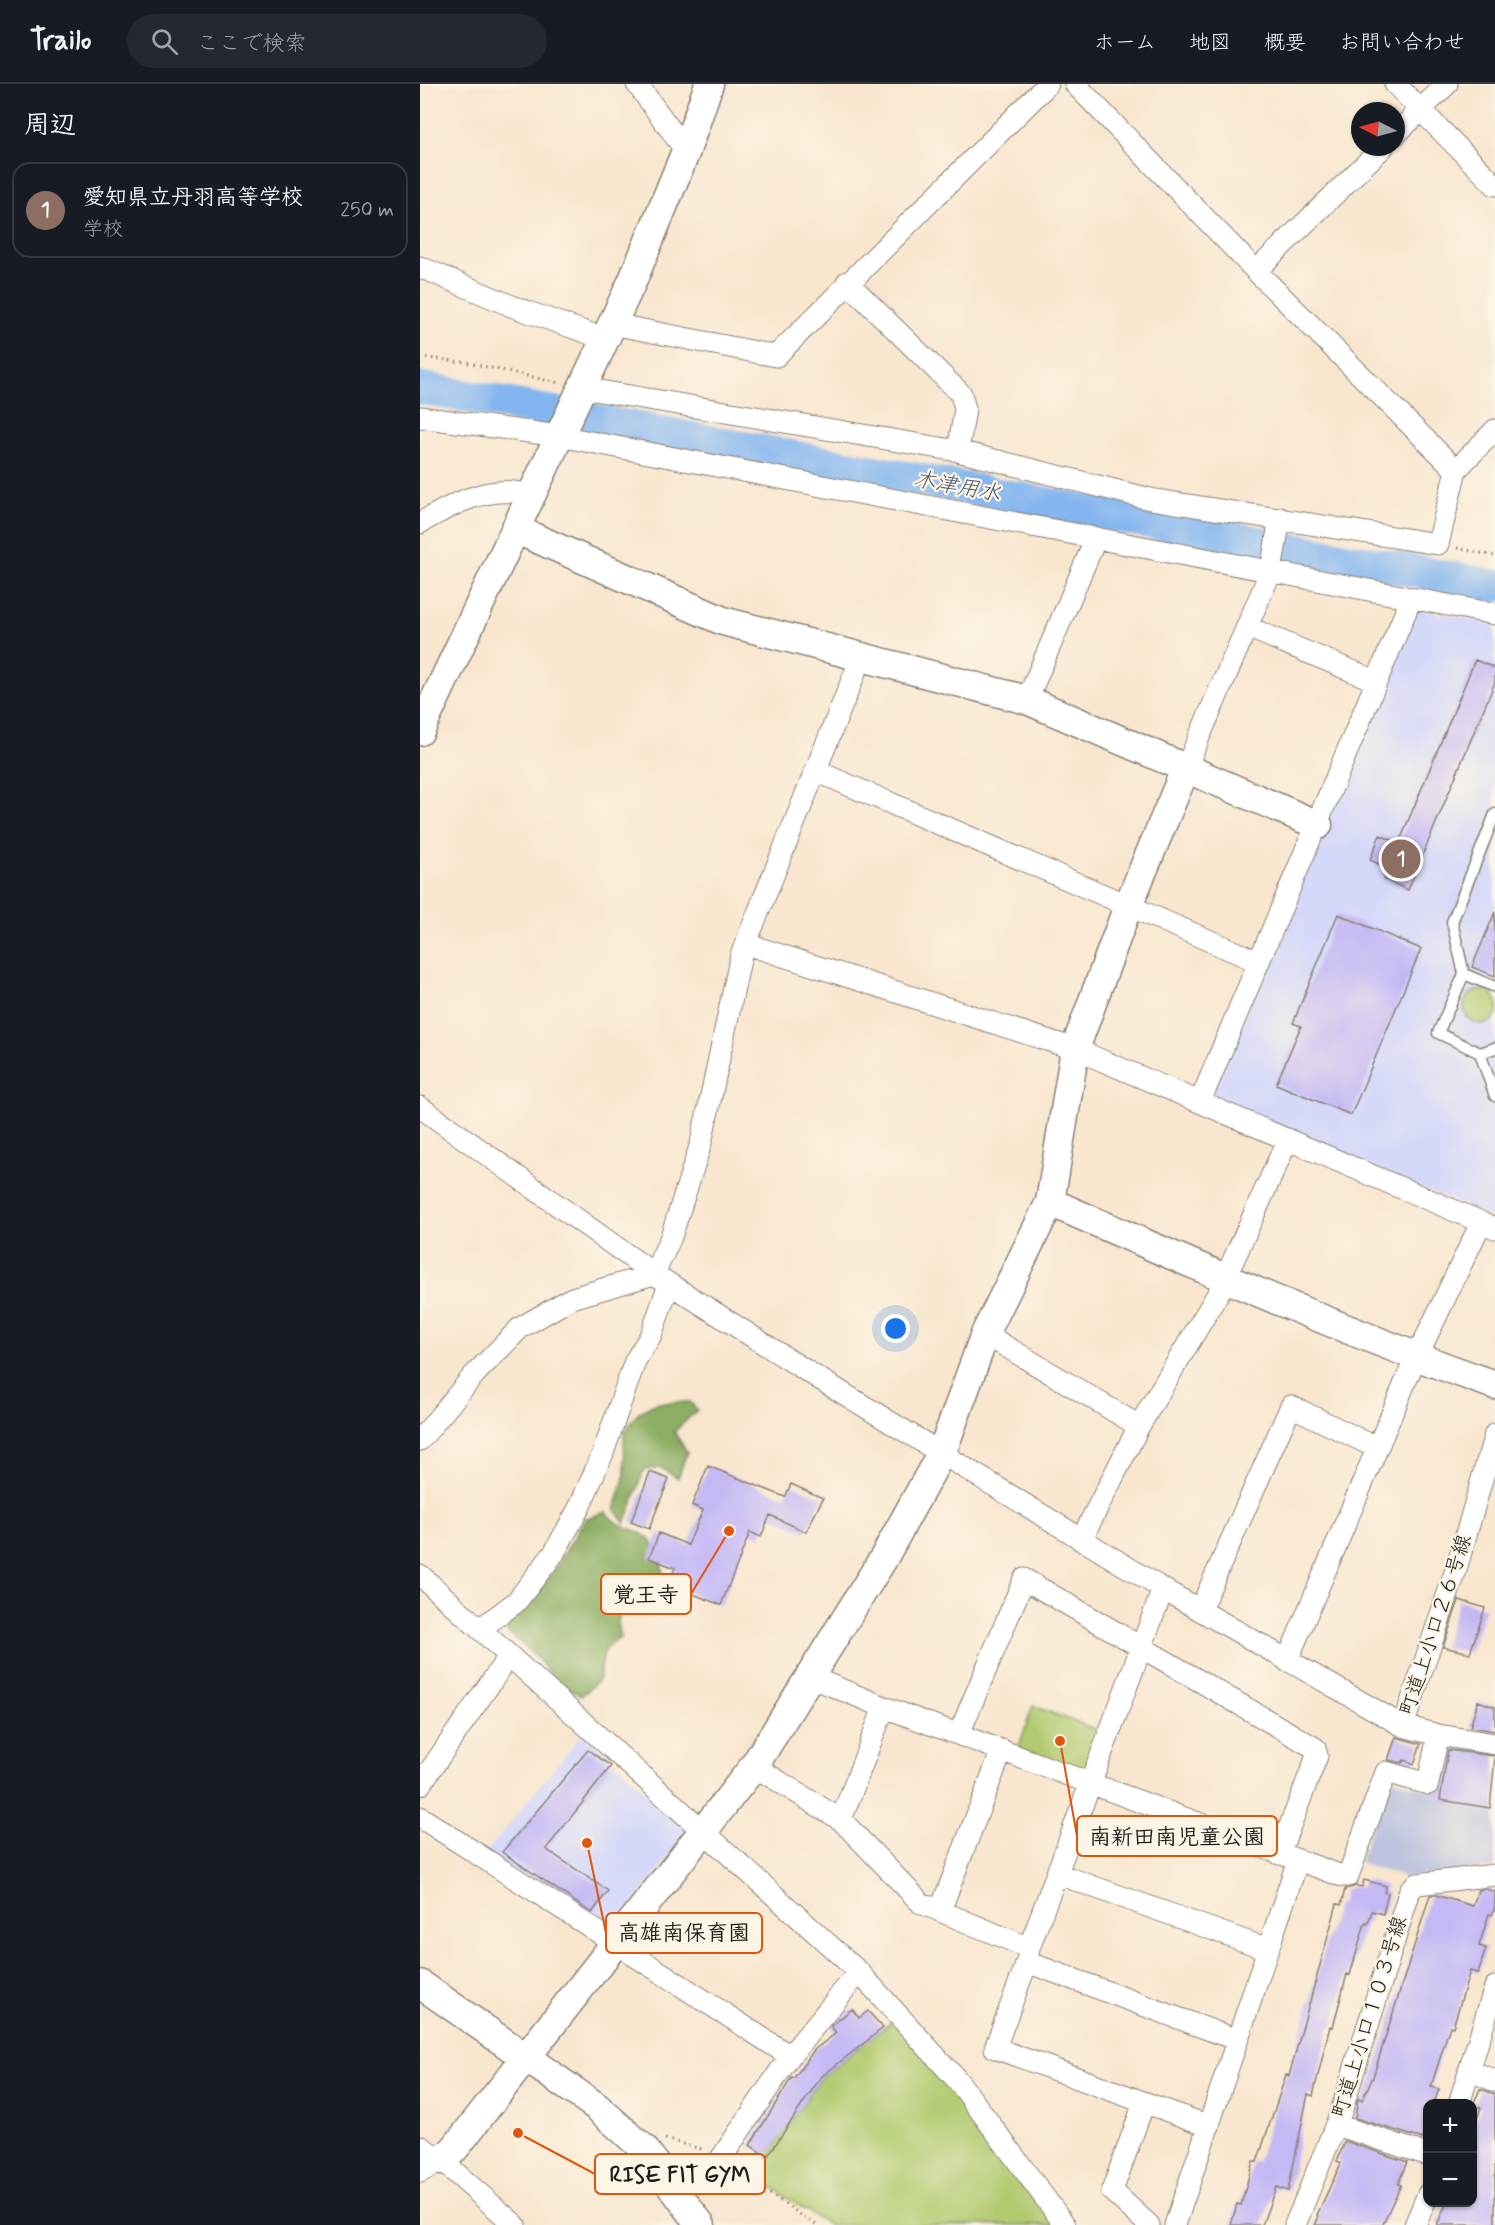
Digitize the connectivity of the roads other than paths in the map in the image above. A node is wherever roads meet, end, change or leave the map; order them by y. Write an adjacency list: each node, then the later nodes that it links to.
1 (637, 84): 9 (street)
2 (709, 84): 9 (street)
3 (1048, 84): 14 (street)
4 (1075, 84): 13 (street)
5 (1395, 84): 7 (street)
6 (1447, 84): 7 (street)
7 (1421, 110): 8 (street); 11 (street)
8 (1405, 125)
9 (686, 151): 15 (street)
10 (1374, 156): 13 (street)
11 (1495, 185)
12 (420, 267): 15 (street)
13 (1256, 271): 21 (street)
14 (848, 282): 15 (street); 20 (street)
15 (609, 332): 16 (street)
16 (580, 392): 19 (street); 20 (street)
17 (420, 417): 19 (street)
18 (1495, 430): 21 (street)
19 (559, 436): 22 (street); 26 (street)
20 (958, 451): 23 (street)
21 (1456, 470): 23 (street)
22 (531, 496): 24 (street); 25 (street)
23 (1280, 518): 27 (street)
24 (420, 523)
25 (515, 529): 31 (street); 34 (street)
26 (1096, 538): 27 (street); 33 (street)
27 (1270, 571): 28 (street); 30 (street)
28 (1411, 598): 29 (street); 32 (street)
29 (1495, 614)
30 (1247, 627): 32 (street); 35 (street)
31 (861, 658): 33 (street); 36 (street)
32 (1376, 681): 38 (street)
33 (1027, 700): 35 (street)
34 (420, 731)
35 (1185, 770): 38 (street); 39 (street)
36 (816, 771): 39 (street); 40 (street)
37 (1495, 814): 42 (lane)
38 (1318, 825): 41 (street)
39 (1128, 906): 41 (street); 45 (street)
40 (746, 944): 45 (street); 54 (street)
41 (1259, 962): 48 (street)
42 (1464, 974): 43 (lane); 46 (lane)
43 (1495, 987)
44 (1495, 1048): 46 (lane)
45 (1075, 1049): 48 (street); 51 (street)
46 (1480, 1053): 47 (lane)
47 (1495, 1096)
48 (1200, 1102): 50 (street)
49 (420, 1107): 54 (street)
50 (1288, 1139): 52 (street); 53 (street)
51 (1050, 1202): 53 (street); 55 (street)
52 (1488, 1225): 56 (street)
53 (1226, 1278): 56 (street); 58 (street)
54 (661, 1279): 60 (street); 62 (street); 68 (street)
55 (985, 1334): 58 (street); 62 (street)
56 (1417, 1358): 57 (street); 61 (street)
57 (1495, 1385)
58 (1139, 1426): 64 (street)
59 (1495, 1434): 63 (street, 町道上小口２６号線)
60 (420, 1440)
61 (1377, 1448): 67 (street); 71 (street)
62 (942, 1452): 64 (street); 72 (street)
63 (1490, 1473): 74 (street, 町道上小口２６号線)
64 (1081, 1540): 66 (street)
65 (420, 1575): 68 (street)
66 (1163, 1589): 67 (street); 69 (street)
67 (1200, 1610): 71 (street)
68 (480, 1629): 70 (street)
69 (1140, 1645): 75 (street); 81 (street); 85 (street)
70 (509, 1656): 80 (street); 84 (street)
71 (1287, 1661): 74 (street)
72 (808, 1676): 73 (street); 79 (street)
73 (885, 1707): 75 (street); 83 (street)
74 (1403, 1726): 76 (street, 町道上小口２６号線)
75 (959, 1734): 78 (street)
76 (1438, 1735): 77 (street, 町道上小口２６号線); 85 (street)
77 (1495, 1744)
78 (1002, 1750): 81 (street); 88 (street)
79 (754, 1766): 83 (street); 84 (street)
80 (420, 1785)
81 (1090, 1785): 85 (street); 86 (street)
82 (420, 1817): 89 (street)
83 (842, 1820): 88 (street)
84 (704, 1832): 89 (street); 92 (street)
85 (1289, 1857): 90 (street)
86 (1058, 1874): 90 (street); 91 (street)
87 (1495, 1875): 102 (street, 町道上小口１０３号線)
88 (940, 1911): 91 (street)
89 (618, 1943): 96 (street); 97 (street)
90 (1267, 1949): 95 (street)
91 (1028, 1955): 95 (street); 101 (street)
92 (859, 1972): 96 (street); 110 (street)
93 (420, 1984): 97 (street)
94 (1495, 1987): 98 (street)
95 (1237, 2040): 103 (street)
96 (790, 2056): 106 (street)
97 (529, 2057): 105 (street); 109 (street)
98 (1469, 2070): 99 (street); 100 (street)
99 (1495, 2081)
100 (1460, 2099)
101 (1144, 2103): 103 (street); 111 (street)
102 (1337, 2125): 104 (street); 113 (street, 町道上小口１０３号線)
103 (1209, 2126): 112 (street)
104 (1423, 2153)
105 (427, 2160): 108 (street)
106 (720, 2160)
107 (1423, 2205): 114 (street)
108 (515, 2225)
109 (701, 2225)
110 (1065, 2225)
111 (1149, 2225)
112 (1175, 2225)
113 (1295, 2225)
114 (1415, 2225)

